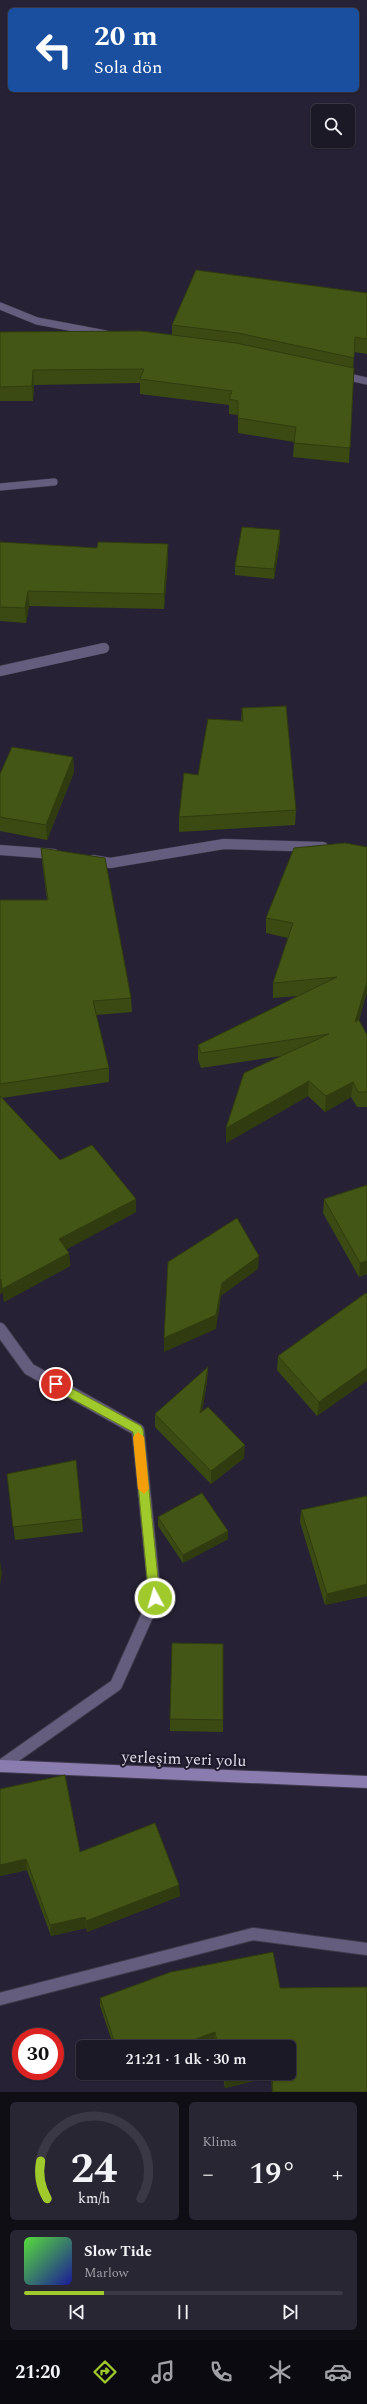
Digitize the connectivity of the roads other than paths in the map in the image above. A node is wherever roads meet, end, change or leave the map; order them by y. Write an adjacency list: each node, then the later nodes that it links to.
1 (0, 306): 2 (street)
2 (108, 340)
3 (329, 373): 4 (street)
4 (367, 381)
5 (54, 482): 6 (street)
6 (0, 487)
7 (104, 648): 8 (street)
8 (0, 671)
9 (330, 847): 12 (street)
10 (0, 850): 11 (street)
11 (67, 856)
12 (81, 858)
13 (0, 1329): 14 (street)
14 (0, 1766): 15 (street, yerleşim yeri yolu)
15 (367, 1782)
16 (367, 1949): 17 (street)
17 (0, 1999)

